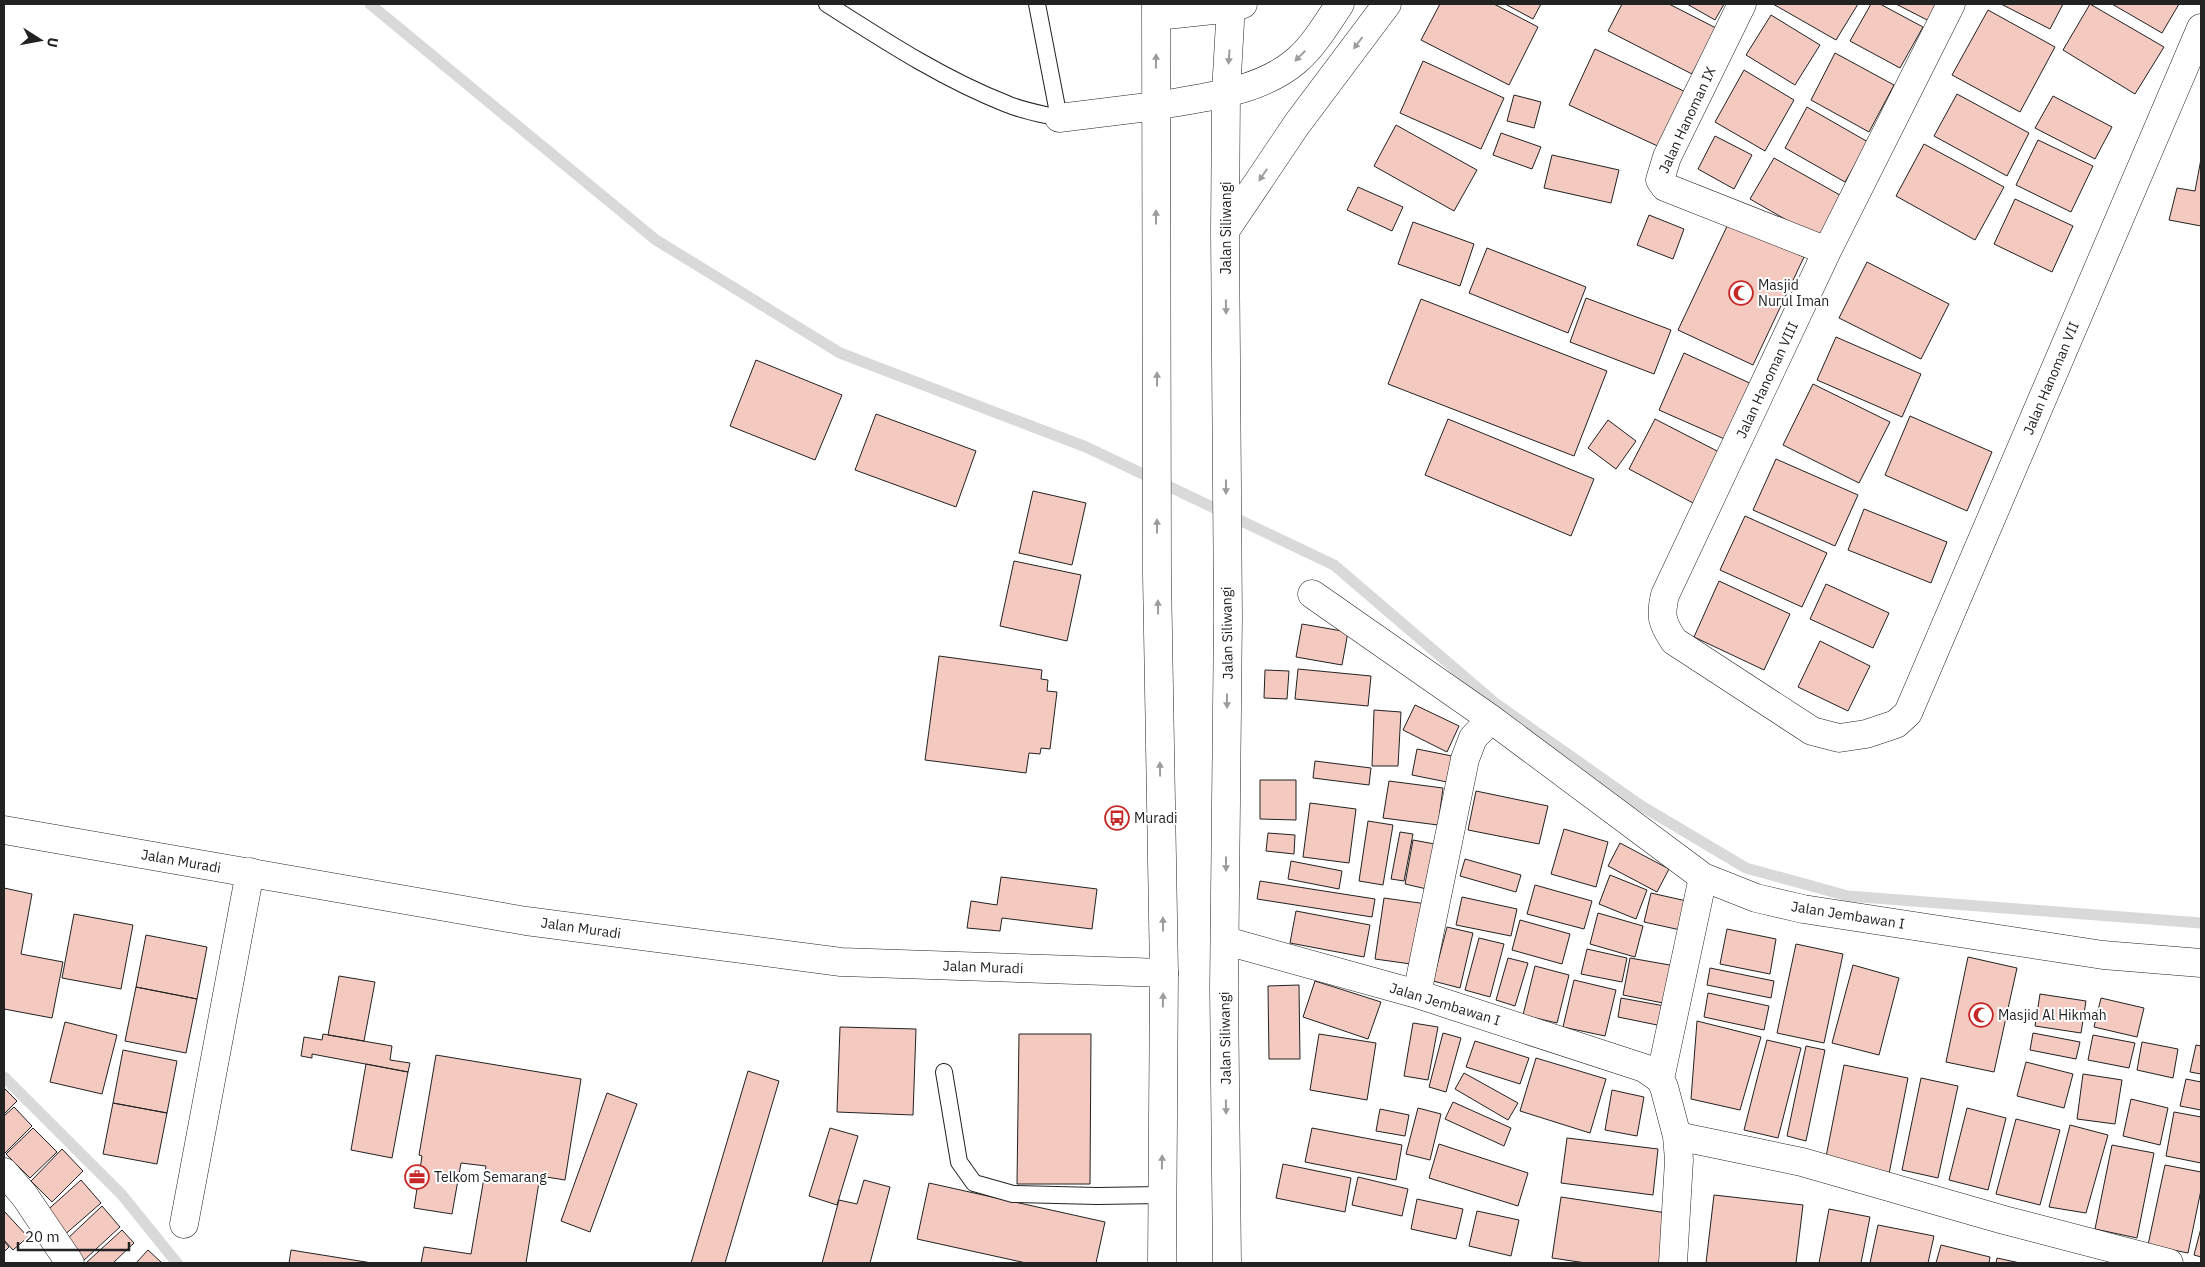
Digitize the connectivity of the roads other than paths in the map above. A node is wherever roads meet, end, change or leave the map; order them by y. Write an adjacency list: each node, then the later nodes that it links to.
1 (828, 4): 12 (lane)
2 (1037, 4): 12 (lane)
3 (1340, 4): 10 (main road, one-way to 10)
4 (1386, 4): 13 (main road, one-way to 13)
5 (1742, 4): 14 (main road, Jalan Hanoman IX)
6 (1951, 4): 14 (main road, Jalan Hanoman VIII)
7 (1235, 5): 8 (main road); 10 (main road, Jalan Siliwangi, one-way to 10)
8 (1156, 10): 11 (main road, one-way to 8)
9 (2201, 28): 16 (main road, Jalan Hanoman VII)
10 (1226, 93): 11 (main road); 13 (main road, Jalan Siliwangi)
11 (1156, 106): 12 (main road); 23 (main road, one-way to 11)
12 (1059, 118)
13 (1225, 231): 21 (main road, Jalan Siliwangi, one-way to 21)
14 (1827, 251): 16 (main road, Jalan Hanoman VIII)
15 (1312, 594): 17 (main road, Jalan Jembawan I)
16 (1663, 625)
17 (1491, 719): 20 (main road, Jalan Jembawan I); 24 (main road)
18 (4, 830): 19 (main road, Jalan Muradi)
19 (250, 872): 23 (main road, Jalan Muradi); 30 (main road)
20 (1703, 877): 22 (main road, Jalan Jembawan I); 26 (main road)
21 (1226, 941): 24 (main road, Jalan Jembawan I); 33 (main road, Jalan Siliwangi, one-way to 33)
22 (2201, 963)
23 (1164, 973): 29 (main road, one-way to 23)
24 (1417, 994): 26 (main road, Jalan Jembawan I)
25 (944, 1072): 29 (lane)
26 (1660, 1078): 27 (main road)
27 (1677, 1136): 34 (main road); 35 (main road)
28 (4, 1172): 31 (main road)
29 (1161, 1195): 32 (main road)
30 (184, 1224)
31 (70, 1263)
32 (1162, 1263)
33 (1228, 1263)
34 (1673, 1263)
35 (2169, 1263)

